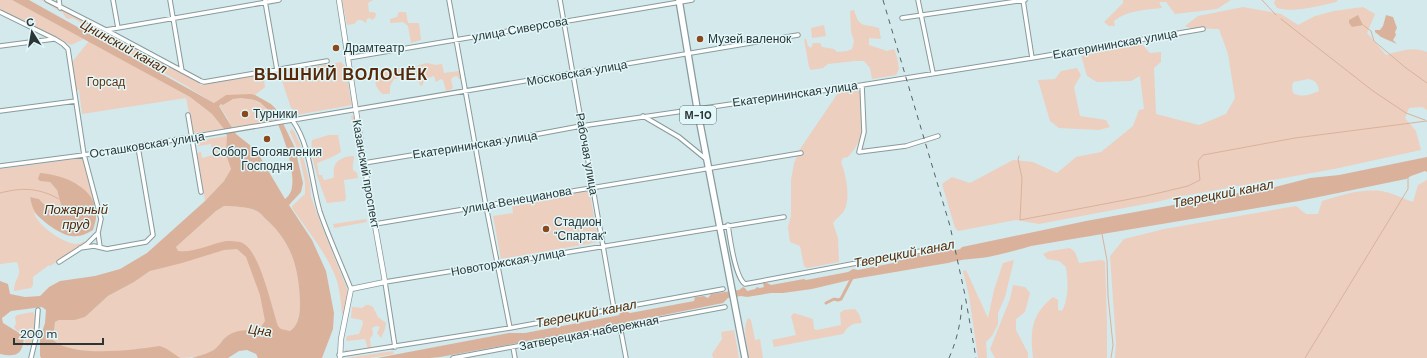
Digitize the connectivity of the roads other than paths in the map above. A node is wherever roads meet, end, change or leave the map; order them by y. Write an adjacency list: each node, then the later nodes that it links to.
1 (46, 0): 14 (street)
2 (59, 0): 14 (street)
3 (113, 0): 20 (street)
4 (170, 0): 18 (street)
5 (279, 0): 12 (street)
6 (338, 0): 28 (main road, Казанский проспект)
7 (449, 0): 25 (street)
8 (560, 0): 19 (street, Рабочая улица)
9 (692, 0): 13 (street, улица Сиверсова)
10 (918, 0): 16 (street)
11 (1023, 0): 16 (street); 29 (street)
12 (265, 1): 18 (street); 31 (street)
13 (679, 1): 19 (street, улица Сиверсова); 27 (highway, М-10)
14 (60, 8): 22 (street)
15 (0, 12): 24 (street)
16 (920, 14): 17 (street); 34 (street)
17 (902, 18)
18 (173, 19): 20 (street); 32 (street)
19 (564, 22): 25 (street, улица Сиверсова); 33 (street, Рабочая улица)
20 (118, 28): 22 (street)
21 (1203, 29): 29 (street, Екатерининская улица)
22 (106, 30): 32 (street)
23 (798, 35): 27 (street, Московская улица)
24 (55, 39): 26 (street); 37 (street)
25 (456, 40): 28 (street, улица Сиверсова); 36 (street)
26 (0, 46)
27 (688, 54): 33 (street, Московская улица); 38 (highway, М-10)
28 (348, 58): 39 (main road, Казанский проспект)
29 (1032, 58): 34 (street, Екатерининская улица)
30 (327, 61): 31 (street)
31 (277, 70): 32 (street)
32 (182, 71)
33 (573, 73): 36 (street, Московская улица); 44 (street, Рабочая улица)
34 (934, 73): 35 (street, Екатерининская улица)
35 (862, 84): 38 (street, Екатерининская улица); 45 (street)
36 (466, 91): 39 (street, Московская улица); 47 (street)
37 (76, 101): 40 (street); 50 (street)
38 (697, 108): 42 (street, Екатерининская улица); 51 (highway, М-10)
39 (355, 110): 43 (street, Московская улица); 52 (main road, Казанский проспект)
40 (0, 111)
41 (188, 115): 46 (street)
42 (643, 116): 44 (street, Екатерининская улица); 51 (street)
43 (293, 121): 46 (street, Осташковская улица); 70 (street)
44 (581, 126): 47 (street, Екатерининская улица); 55 (street, Рабочая улица)
45 (938, 136)
46 (192, 138): 48 (street, Осташковская улица); 56 (street)
47 (476, 144): 52 (street, Екатерининская улица); 57 (street)
48 (138, 146): 50 (street, Осташковская улица); 63 (street)
49 (801, 153): 54 (street, улица Венецианова)
50 (84, 155): 53 (street, Осташковская улица); 62 (street)
51 (706, 159): 54 (highway, М-10)
52 (364, 163): 59 (main road, Казанский проспект)
53 (0, 166)
54 (708, 168): 55 (street, улица Венецианова); 61 (highway, М-10)
55 (592, 188): 57 (street, улица Венецианова); 64 (street, Рабочая улица)
56 (201, 192)
57 (486, 206): 59 (street, улица Венецианова); 68 (street)
58 (784, 217): 60 (street, Новоторжская улица)
59 (375, 224): 69 (main road, Казанский проспект)
60 (728, 225): 61 (street, Новоторжская улица); 66 (street)
61 (720, 226): 64 (street, Новоторжская улица); 84 (highway, М-10)
62 (98, 234): 63 (street); 65 (street)
63 (100, 246): 65 (street)
64 (603, 246): 68 (street, Новоторжская улица); 73 (street, Рабочая улица)
65 (80, 248): 67 (street)
66 (921, 251)
67 (59, 262)
68 (498, 264): 69 (street, Новоторжская улица); 76 (street)
69 (385, 282): 70 (main road, Новоторжская улица); 77 (street, Казанский проспект)
70 (351, 289): 79 (main road)
71 (722, 290): 73 (street)
72 (725, 307): 75 (street, Затверецкая набережная)
73 (614, 309): 76 (street)
74 (38, 310): 80 (street)
75 (620, 326): 78 (street, Затверецкая набережная); 83 (street)
76 (510, 328): 77 (street)
77 (395, 347): 79 (street)
78 (513, 347): 81 (street, Затверецкая набережная); 82 (street)
79 (339, 357)
80 (31, 358)
81 (453, 358)
82 (515, 358)
83 (626, 358)
84 (745, 358)

